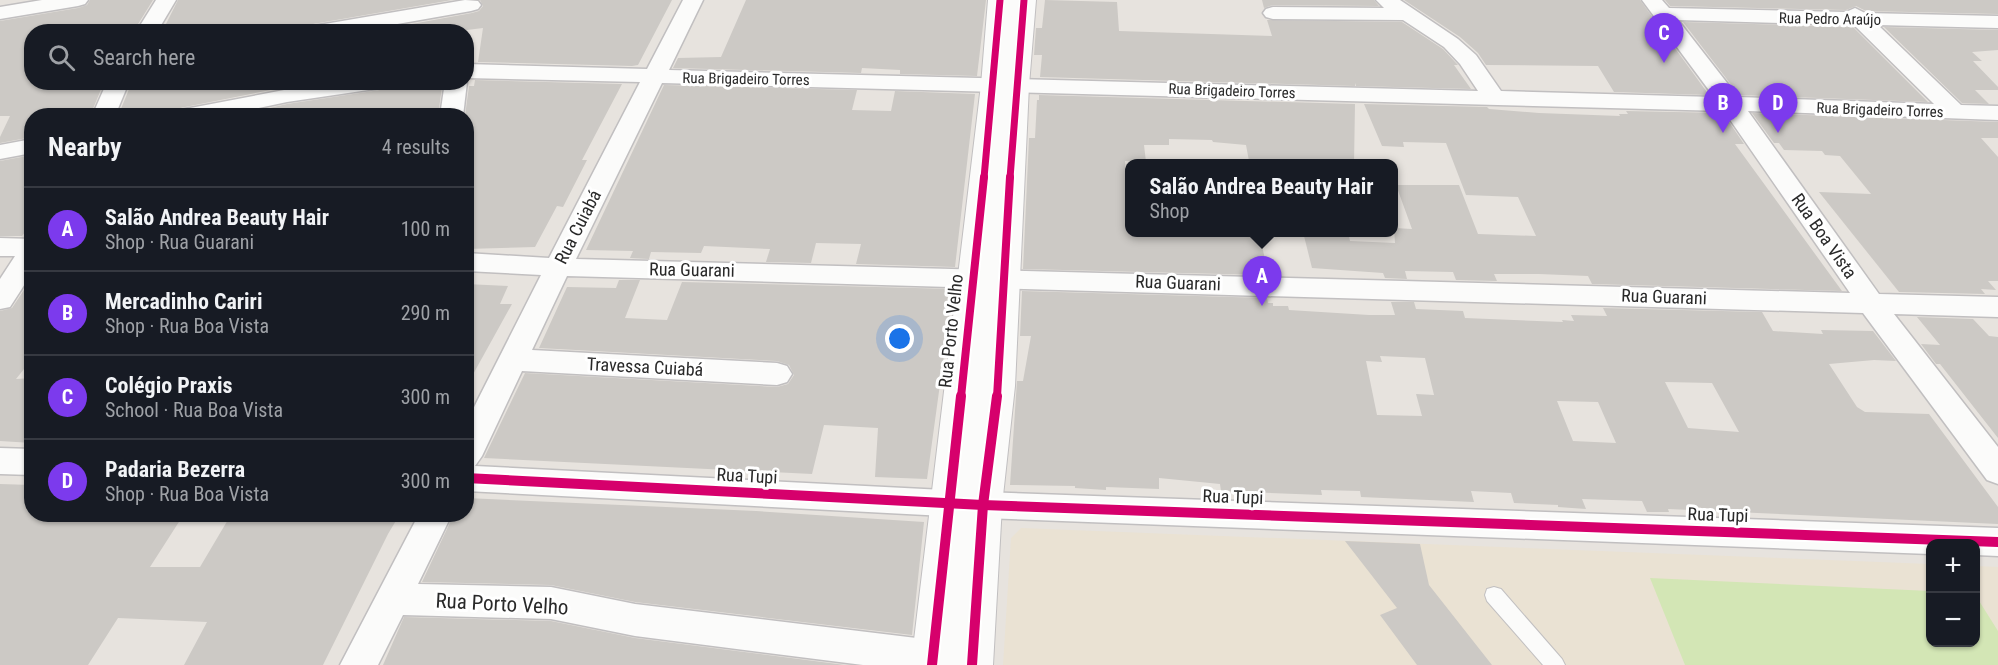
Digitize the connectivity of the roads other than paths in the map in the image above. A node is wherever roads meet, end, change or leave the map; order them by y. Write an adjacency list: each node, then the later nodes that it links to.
1 (78, 0): 11 (street)
2 (166, 0): 15 (street)
3 (693, 0): 18 (street, Rua Cuiabá)
4 (1000, 0): 19 (main road, Rua Porto Velho)
5 (1024, 0): 19 (main road, Rua Porto Velho)
6 (1386, 0): 13 (street)
7 (1841, 0): 14 (street)
8 (1657, 7): 14 (street, Rua Pedro Araújo); 25 (street, Rua Boa Vista)
9 (470, 9): 16 (street)
10 (1996, 10): 14 (street, Rua Pedro Araújo)
11 (0, 13)
12 (1273, 13): 13 (street)
13 (1408, 14): 24 (street)
14 (1861, 20): 30 (street)
15 (151, 24)
16 (368, 24)
17 (474, 71): 18 (street, Rua Brigadeiro Torres)
18 (654, 77): 19 (street, Rua Brigadeiro Torres); 38 (street, Rua Cuiabá)
19 (1004, 85): 24 (street, Rua Brigadeiro Torres); 39 (main road, Rua Porto Velho); 40 (main road, Rua Porto Velho)
20 (114, 90): 26 (street)
21 (319, 90): 23 (street)
22 (455, 90): 29 (street)
23 (305, 92): 27 (street); 28 (street)
24 (1495, 99): 25 (street, Rua Brigadeiro Torres)
25 (1731, 104): 30 (street, Rua Brigadeiro Torres); 42 (street, Rua Boa Vista)
26 (107, 108)
27 (225, 108)
28 (301, 108)
29 (453, 108)
30 (1956, 113): 31 (street, Rua Brigadeiro Torres)
31 (1998, 113)
32 (24, 148): 33 (street)
33 (0, 152)
34 (0, 247): 35 (street)
35 (24, 248)
36 (24, 262): 41 (street)
37 (474, 262): 38 (street, Rua Guarani)
38 (558, 267): 39 (street, Rua Guarani); 44 (street, Rua Cuiabá)
39 (973, 277): 40 (street, Rua Guarani); 51 (main road, Rua Porto Velho)
40 (1004, 278): 42 (street, Rua Guarani); 51 (main road, Rua Porto Velho)
41 (0, 300)
42 (1871, 303): 43 (street, Rua Guarani); 49 (street, Rua Boa Vista)
43 (1998, 307)
44 (513, 360): 45 (street, Travessa Cuiabá); 46 (street, Rua Cuiabá)
45 (777, 374)
46 (474, 440)
47 (0, 461): 48 (street)
48 (24, 462)
49 (1998, 471)
50 (474, 478): 51 (street, Rua Tupi)
51 (966, 504): 53 (street, Rua Tupi); 56 (main road, Rua Porto Velho); 58 (main road, Rua Porto Velho)
52 (432, 522): 55 (street)
53 (1998, 542)
54 (1494, 595): 59 (lane)
55 (392, 599): 56 (street, Rua Porto Velho); 57 (street)
56 (933, 661)
57 (359, 665)
58 (972, 665)
59 (1555, 665)

